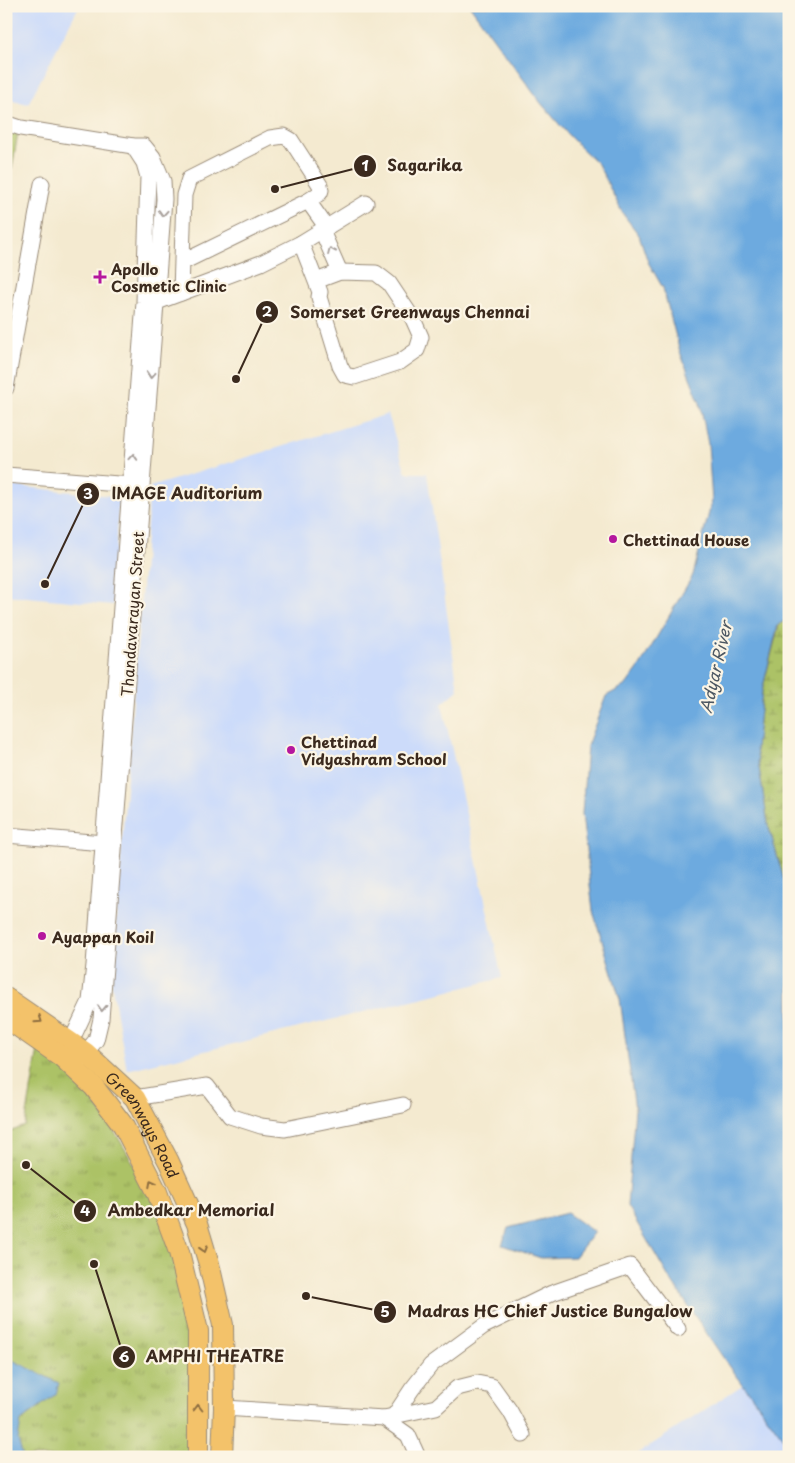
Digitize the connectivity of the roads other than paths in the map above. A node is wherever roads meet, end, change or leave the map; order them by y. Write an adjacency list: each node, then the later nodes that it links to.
1 (6, 123): 2 (street)
2 (133, 146): 4 (street, Thandavarayan Street); 14 (street, Thandavarayan Street)
3 (189, 179): 4 (street); 6 (street); 10 (street)
4 (163, 181): 14 (street, Thandavarayan Street, one-way to 14)
5 (42, 184): 15 (street)
6 (308, 201): 8 (street); 10 (street)
7 (366, 202): 8 (street)
8 (324, 229): 9 (street); 11 (street, one-way to 8)
9 (301, 243): 12 (street); 13 (street)
10 (183, 262): 13 (street)
11 (340, 272): 12 (street); 12 (street)
12 (316, 281)
13 (181, 293): 14 (street)
14 (151, 302): 17 (street, Thandavarayan Street)
15 (6, 388)
16 (6, 475): 17 (street)
17 (137, 482): 18 (street, Thandavarayan Street)
18 (120, 700): 20 (street, Thandavarayan Street); 23 (street, Thandavarayan Street, one-way to 23)
19 (6, 835): 20 (street)
20 (104, 843): 23 (street, Thandavarayan Street)
21 (6, 998): 23 (main road, one-way to 23)
22 (6, 1018): 23 (main road)
23 (73, 1055): 24 (main road, Greenways Road); 30 (main road, Greenways Road, one-way to 23)
24 (135, 1098): 25 (street); 27 (main road, Greenways Road, one-way to 27)
25 (402, 1105)
26 (678, 1329): 28 (street)
27 (224, 1408): 28 (street); 31 (main road, Greenways Road)
28 (389, 1417): 29 (street); 32 (street)
29 (523, 1435)
30 (198, 1457)
31 (222, 1457)
32 (418, 1457)

